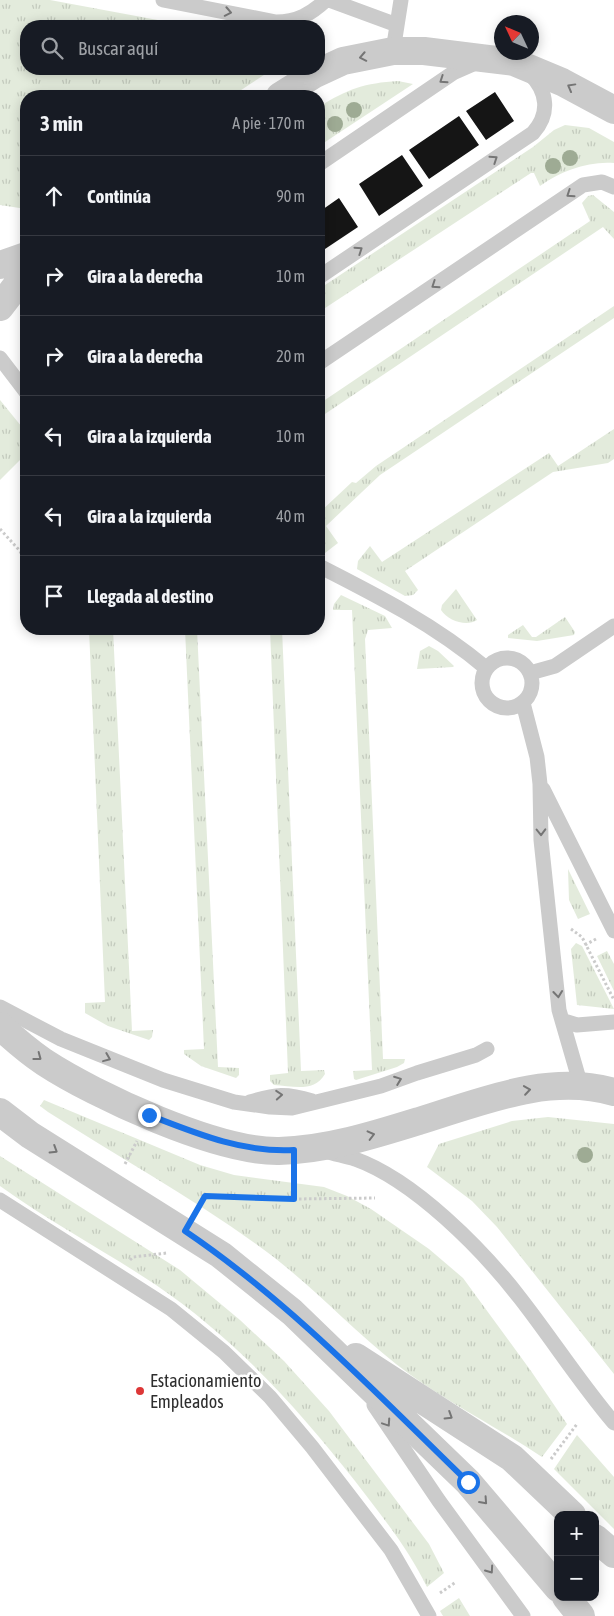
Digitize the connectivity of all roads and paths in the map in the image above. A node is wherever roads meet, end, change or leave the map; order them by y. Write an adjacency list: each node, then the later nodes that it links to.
1 (163, 0): 4 (lane, one-way to 4)
2 (327, 0): 5 (lane, one-way to 2); 6 (lane)
3 (401, 0): 6 (lane)
4 (266, 20)
5 (289, 20)
6 (397, 24): 7 (lane)
7 (393, 52): 8 (street); 9 (street, one-way to 9)
8 (509, 61): 12 (street, one-way to 8); 13 (lane, one-way to 13); 17 (lane, one-way to 8)
9 (325, 69)
10 (313, 75): 11 (street, one-way to 11)
11 (290, 90)
12 (614, 110)
13 (325, 160)
14 (610, 182): 21 (lane, one-way to 21)
15 (20, 258): 16 (street)
16 (0, 265)
17 (325, 273)
18 (20, 281): 19 (street)
19 (0, 308)
20 (0, 358): 22 (lane)
21 (325, 359)
22 (20, 384)
23 (0, 530): 24 (path)
24 (20, 550)
25 (325, 569): 27 (lane)
26 (614, 626): 28 (lane)
27 (486, 668): 28 (lane); 29 (lane)
28 (530, 672): 29 (lane)
29 (523, 703): 30 (lane)
30 (540, 784): 31 (lane, one-way to 31); 32 (lane)
31 (550, 920): 33 (path); 35 (lane, one-way to 35)
32 (614, 931)
33 (614, 1000)
34 (0, 1008): 38 (lane, one-way to 38)
35 (564, 1021): 36 (lane); 39 (lane)
36 (614, 1022)
37 (0, 1026): 44 (street, one-way to 44)
38 (487, 1049)
39 (581, 1086): 40 (street); 44 (street, one-way to 39)
40 (614, 1092)
41 (0, 1098): 42 (street)
42 (10, 1120): 45 (street, one-way to 45)
43 (138, 1138): 45 (path)
44 (305, 1149): 47 (path); 53 (lane)
45 (114, 1187): 49 (street)
46 (376, 1198): 47 (path)
47 (294, 1199): 49 (path)
48 (0, 1200): 50 (lane)
49 (185, 1231): 50 (path); 51 (street)
50 (117, 1272): 62 (lane)
51 (292, 1312): 52 (street); 56 (street, one-way to 56)
52 (350, 1368): 60 (street, one-way to 60); 63 (lane, one-way to 63)
53 (614, 1423)
54 (577, 1424): 55 (path)
55 (549, 1462)
56 (568, 1511)
57 (599, 1541): 58 (street)
58 (614, 1554)
59 (456, 1582): 62 (path)
60 (554, 1583)
61 (569, 1601): 64 (street)
62 (429, 1607)
63 (523, 1616)
64 (582, 1616)

